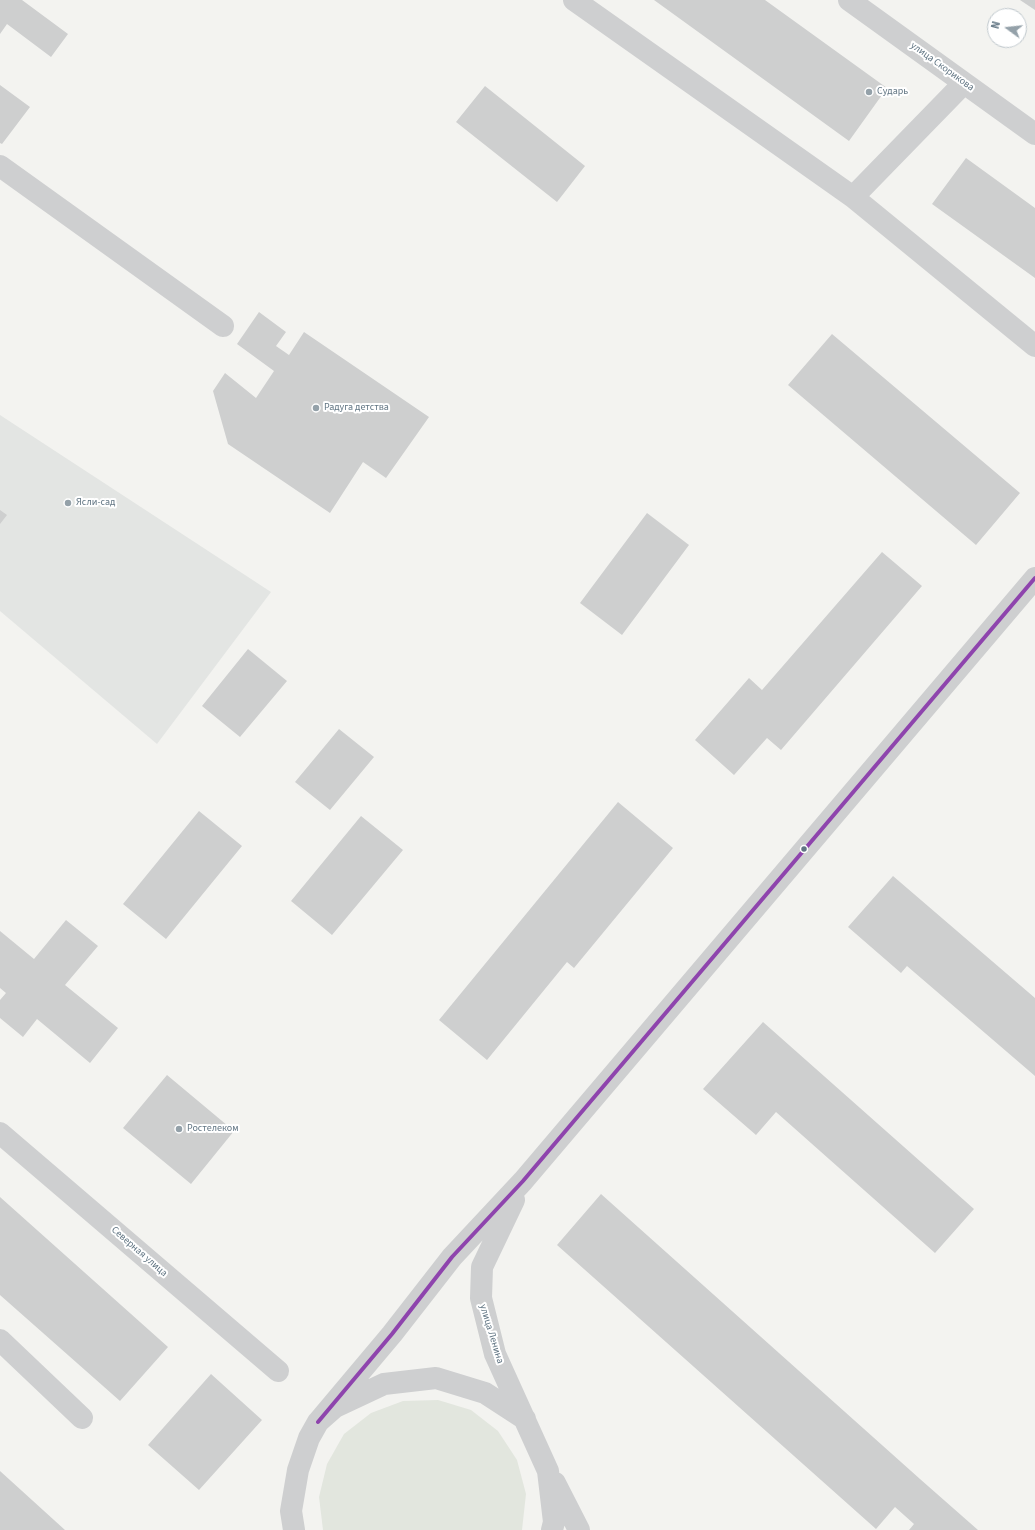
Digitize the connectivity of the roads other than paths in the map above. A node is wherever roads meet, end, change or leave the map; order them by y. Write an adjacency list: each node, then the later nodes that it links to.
1 (574, 0): 6 (street)
2 (849, 0): 3 (street, улица Скорикова)
3 (964, 83): 4 (street, улица Скорикова); 6 (street)
4 (1035, 134)
5 (0, 166): 7 (street)
6 (853, 196): 8 (street)
7 (223, 326)
8 (1035, 346)
9 (1035, 578): 11 (street, улица Ленина)
10 (0, 1133): 13 (street, Северная улица)
11 (523, 1181): 15 (street, улица Ленина); 16 (street, улица Ленина)
12 (0, 1340): 14 (street)
13 (278, 1371)
14 (82, 1418)
15 (526, 1420): 16 (street); 17 (street, улица Ленина)
16 (318, 1422): 18 (street)
17 (548, 1470): 19 (street); 20 (street)
18 (290, 1524)
19 (552, 1530)
20 (579, 1530)

